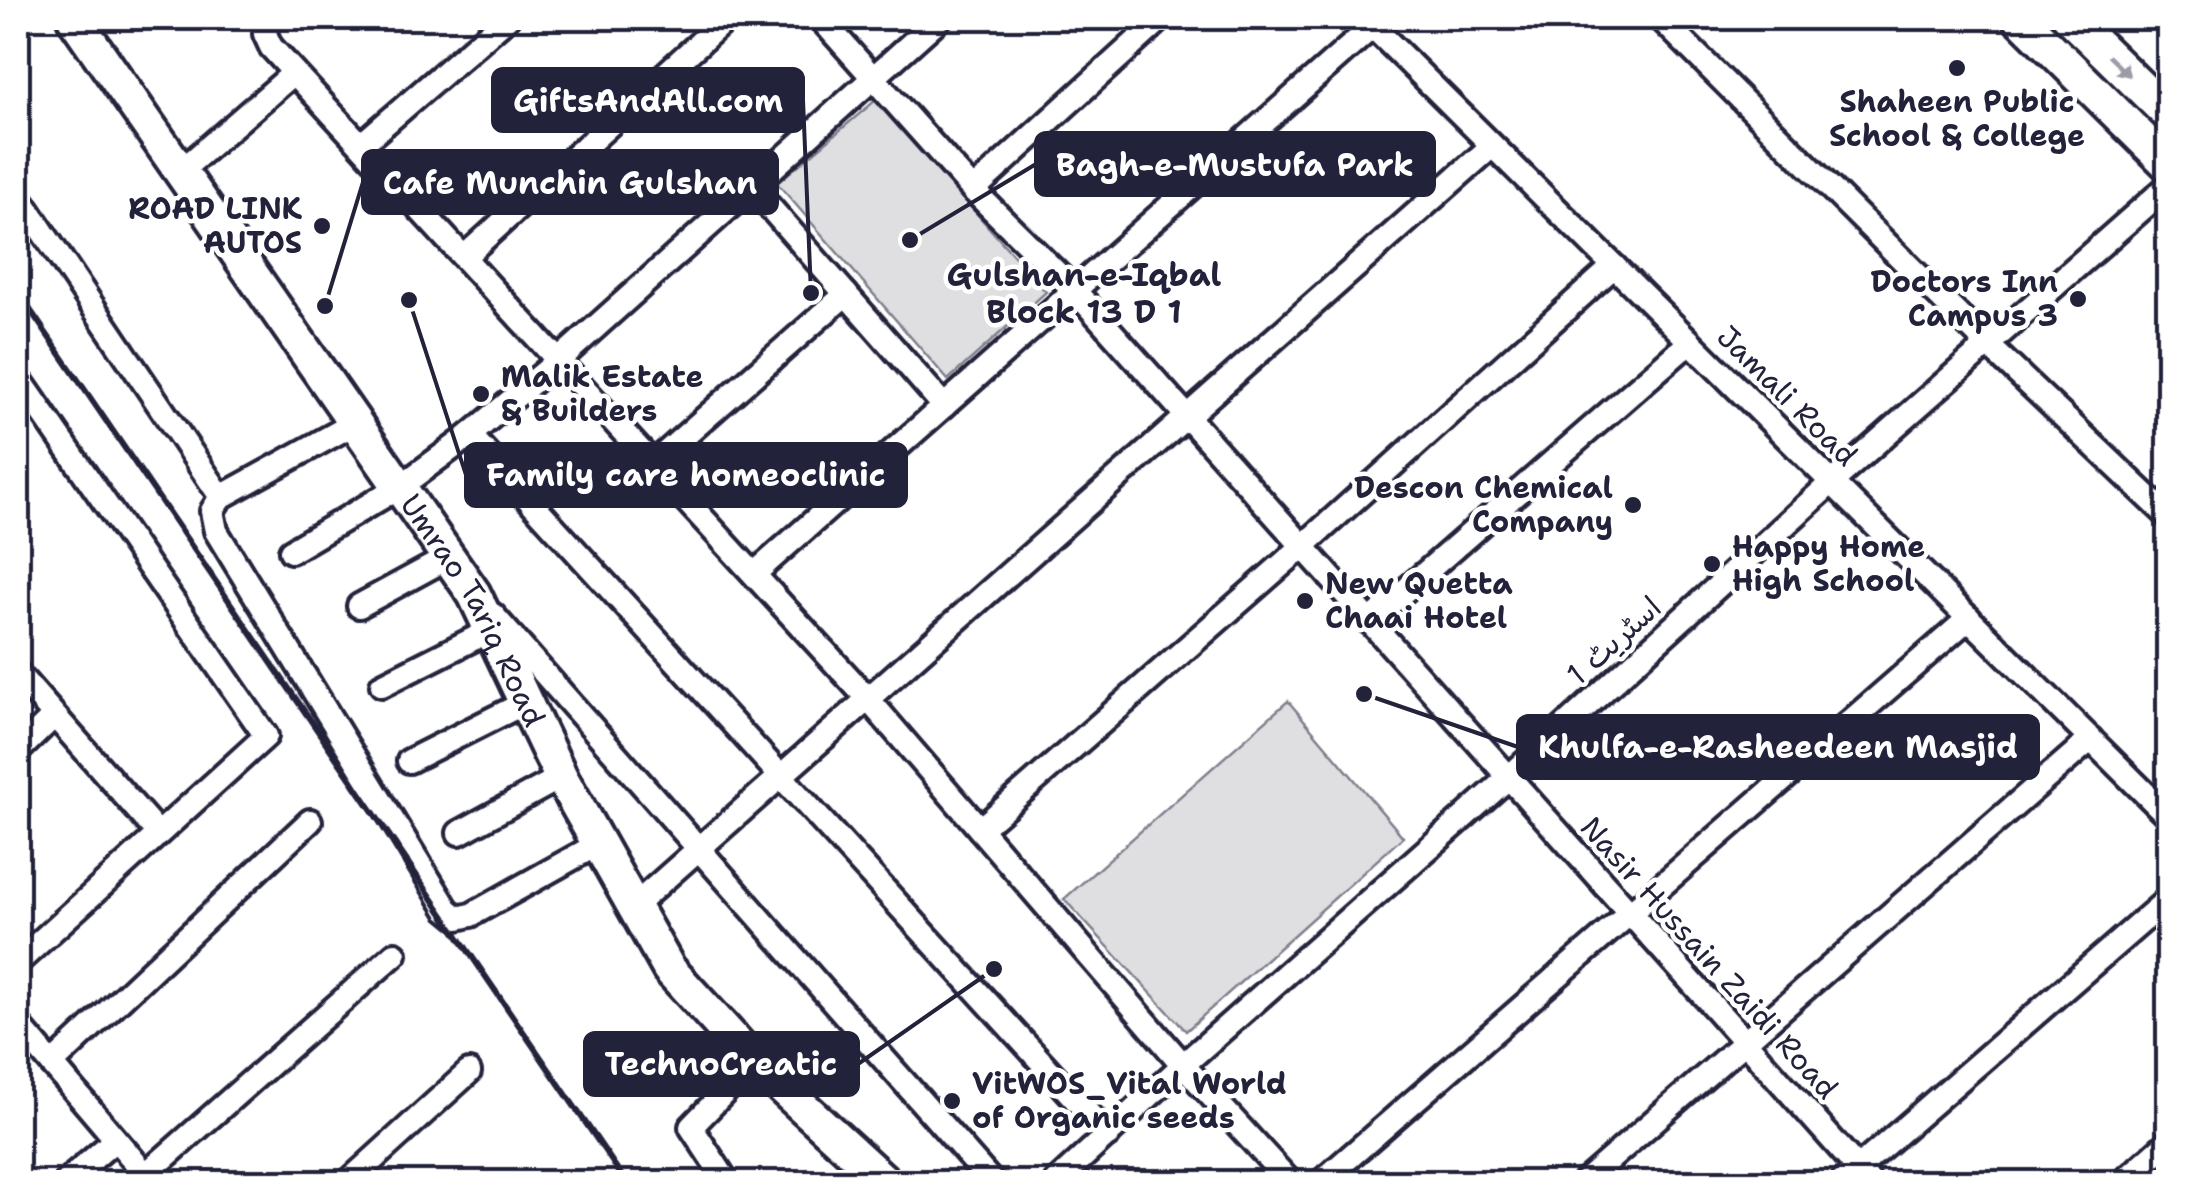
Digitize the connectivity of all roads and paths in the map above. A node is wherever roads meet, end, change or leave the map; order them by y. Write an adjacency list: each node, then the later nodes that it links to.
1 (74, 18): 18 (street, Umrao Tariq Road)
2 (268, 18): 12 (street)
3 (507, 18): 15 (street)
4 (727, 18): 23 (street)
5 (820, 18): 13 (street, Nasir Hussain Zaidi Road)
6 (940, 18): 13 (street)
7 (1162, 18): 21 (street)
8 (1660, 18): 28 (street)
9 (2020, 18): 17 (street)
10 (2070, 18): 14 (street, one-way to 14)
11 (1368, 22): 16 (street, Jamali Road); 25 (street)
12 (294, 73): 15 (street); 18 (street)
13 (874, 78): 20 (street); 21 (street, Nasir Hussain Zaidi Road)
14 (2168, 114)
15 (362, 144): 23 (street)
16 (1492, 146): 24 (street, Jamali Road); 32 (street)
17 (2168, 164)
18 (181, 171): 33 (street, Umrao Tariq Road)
19 (2168, 186): 28 (street, اسٹریٹ 1)
20 (752, 188): 26 (street); 29 (street)
21 (973, 190): 25 (street, Nasir Hussain Zaidi Road)
22 (18, 195): 38 (street)
23 (464, 256): 29 (street)
24 (1614, 266): 27 (street, Jamali Road); 40 (street)
25 (1074, 291): 31 (street); 32 (street, Nasir Hussain Zaidi Road)
26 (846, 294): 31 (street); 35 (street)
27 (1690, 342): 36 (street, Jamali Road); 47 (street)
28 (1989, 346): 36 (street, اسٹریٹ 1); 39 (street)
29 (559, 360): 34 (street); 35 (street)
30 (18, 377): 63 (street)
31 (944, 406): 43 (street)
32 (1186, 417): 40 (street, Nasir Hussain Zaidi Road); 51 (street)
33 (354, 423): 37 (street, Umrao Tariq Road); 38 (street)
34 (470, 435): 37 (street); 58 (street)
35 (653, 464): 43 (street)
36 (1832, 482): 46 (street, Jamali Road); 59 (street, اسٹریٹ 1)
37 (401, 486): 41 (street); 42 (street, Umrao Tariq Road)
38 (221, 497): 65 (street)
39 (2168, 516)
40 (1302, 546): 47 (street, Nasir Hussain Zaidi Road); 62 (street)
41 (291, 551)
42 (449, 558): 44 (street, Umrao Tariq Road); 45 (street)
43 (754, 574): 51 (street)
44 (474, 594): 48 (street, Umrao Tariq Road); 66 (street)
45 (359, 606)
46 (1969, 618): 54 (street, Jamali Road); 69 (street)
47 (1369, 622): 59 (street, Nasir Hussain Zaidi Road)
48 (491, 630): 50 (street); 52 (street, Umrao Tariq Road)
49 (18, 674): 53 (street)
50 (382, 685)
51 (868, 699): 58 (street); 62 (street)
52 (526, 702): 56 (street); 57 (street, Umrao Tariq Road)
53 (53, 717): 55 (street); 63 (street)
54 (2091, 739): 60 (street, Jamali Road); 73 (street)
55 (18, 751)
56 (410, 761)
57 (560, 777): 64 (street); 65 (street, Umrao Tariq Road)
58 (780, 777): 66 (street); 78 (street)
59 (1508, 778): 69 (street, Nasir Hussain Zaidi Road); 76 (street, اسٹریٹ 1)
60 (2168, 816)
61 (310, 821): 75 (street)
62 (980, 829): 76 (street)
63 (157, 832): 71 (street)
64 (459, 833)
65 (598, 844): 68 (street, Umrao Tariq Road)
66 (700, 848): 68 (street); 87 (street)
67 (2168, 899): 81 (street)
68 (633, 907): 74 (street, Umrao Tariq Road)
69 (1629, 914): 73 (street, Nasir Hussain Zaidi Road); 90 (street)
70 (395, 954): 82 (street)
71 (18, 962)
72 (19, 1028): 75 (street)
73 (1743, 1041): 81 (street, Nasir Hussain Zaidi Road); 91 (street)
74 (754, 1062): 85 (street); 86 (street, Umrao Tariq Road)
75 (52, 1064): 79 (street)
76 (1184, 1065): 78 (street, اسٹریٹ 1); 89 (street)
77 (469, 1072): 84 (street)
78 (1108, 1135): 88 (street, اسٹریٹ 1)
79 (115, 1140): 82 (street); 83 (street)
80 (2168, 1142): 92 (street)
81 (1856, 1178)
82 (149, 1179)
83 (66, 1182)
84 (348, 1182)
85 (726, 1182)
86 (885, 1182)
87 (992, 1182)
88 (1056, 1182)
89 (1290, 1182)
90 (1321, 1182)
91 (1584, 1182)
92 (2123, 1182)

